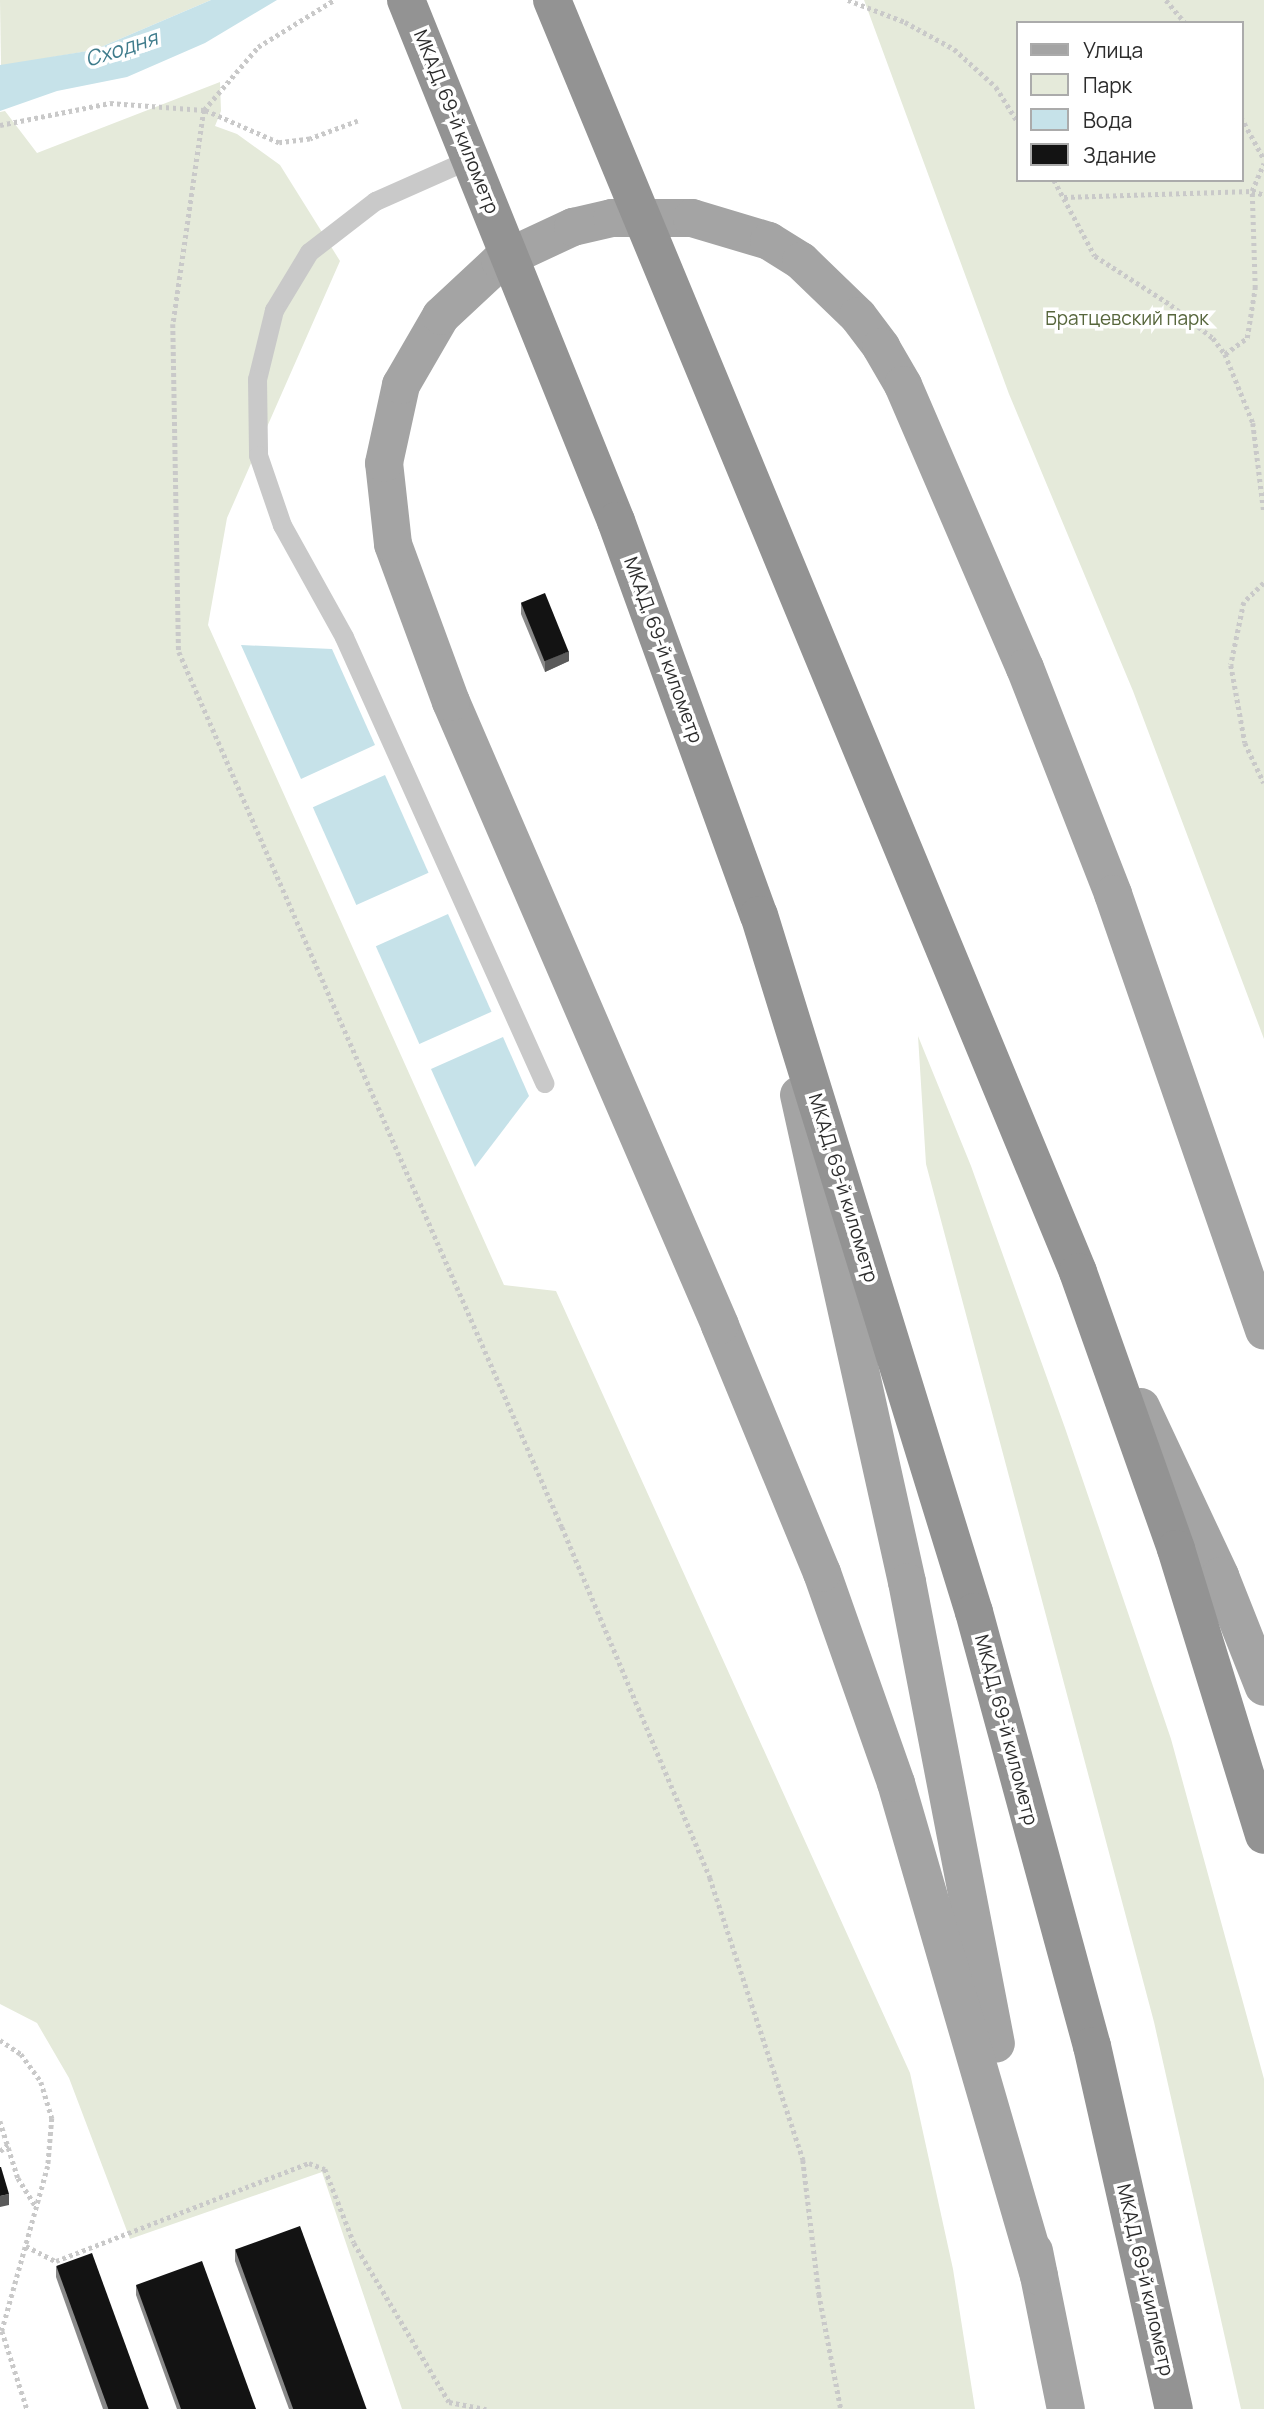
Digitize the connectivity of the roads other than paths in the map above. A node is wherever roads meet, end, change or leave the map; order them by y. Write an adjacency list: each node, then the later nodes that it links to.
1 (406, 0): 3 (highway, МКАД, 69-й километр)
2 (552, 0): 6 (highway)
3 (471, 158): 4 (highway, МКАД, 69-й километр); 5 (lane)
4 (759, 915): 10 (main road); 12 (highway, МКАД, 69-й километр)
5 (544, 1083)
6 (1078, 1272): 8 (main road); 9 (highway)
7 (1264, 1331): 10 (main road)
8 (1264, 1687)
9 (1264, 1835)
10 (1039, 2276): 11 (main road)
11 (1066, 2409)
12 (1174, 2409)

